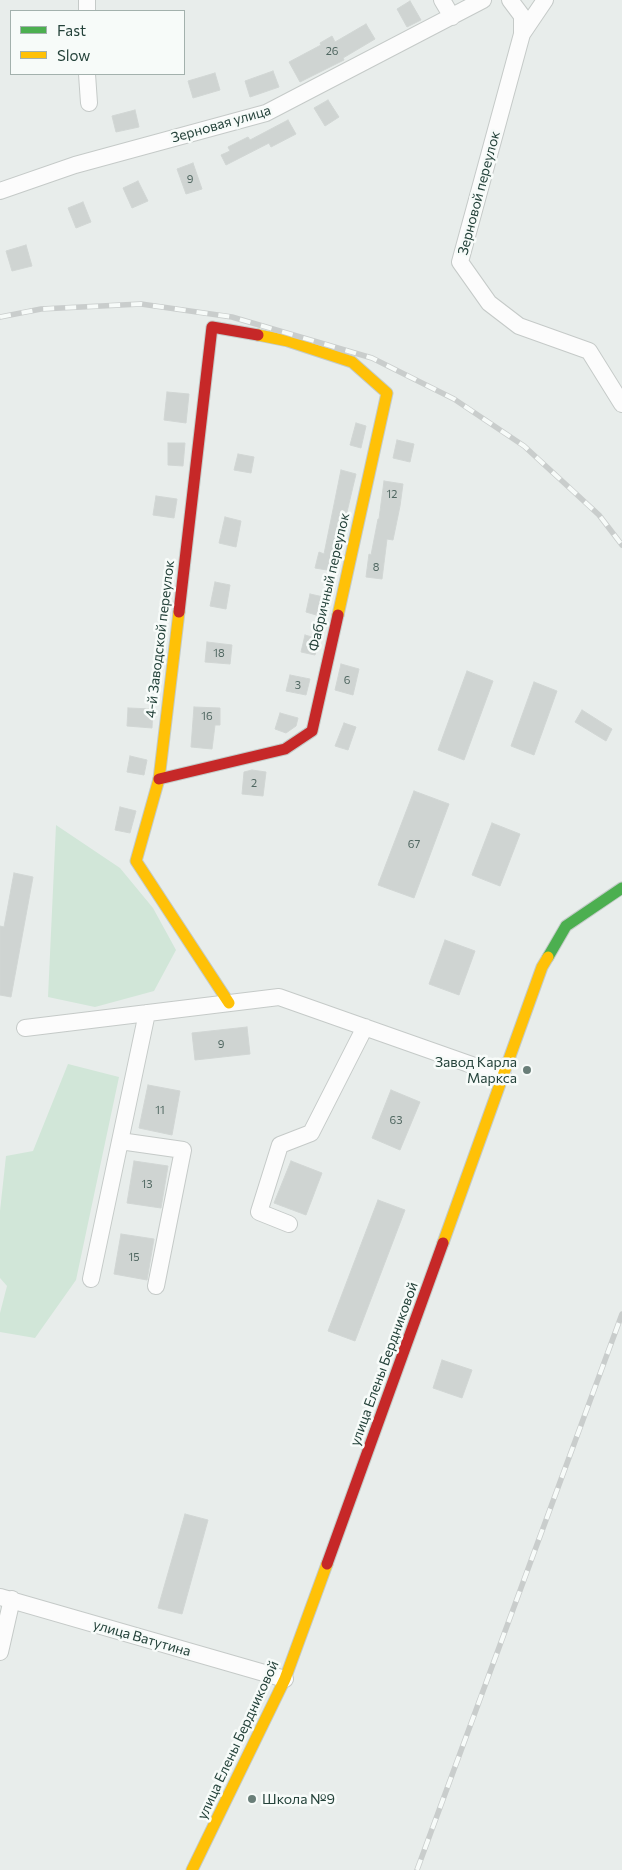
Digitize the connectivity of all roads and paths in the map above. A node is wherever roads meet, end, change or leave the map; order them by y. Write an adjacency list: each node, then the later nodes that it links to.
1 (442, 0): 5 (street)
2 (483, 0): 5 (street, Зерновая улица)
3 (510, 0): 6 (street)
4 (546, 0): 6 (street, Зерновой переулок)
5 (452, 17): 9 (street, Зерновая улица)
6 (522, 34): 11 (street, Зерновой переулок)
7 (87, 75): 8 (street)
8 (89, 103)
9 (0, 192)
10 (288, 341): 12 (street, 4-й Заводской переулок); 12 (street, Фабричный переулок)
11 (622, 404)
12 (159, 780): 14 (street, 4-й Заводской переулок)
13 (622, 888): 18 (street, улица Елены Бердниковой)
14 (229, 1003): 15 (street); 16 (street)
15 (147, 1013): 17 (street); 19 (street)
16 (365, 1027): 18 (street); 20 (street)
17 (25, 1028)
18 (503, 1076): 25 (street, улица Елены Бердниковой)
19 (120, 1140): 21 (street); 22 (street)
20 (289, 1224)
21 (91, 1279)
22 (156, 1286)
23 (6, 1598): 24 (street); 25 (street, улица Ватутина)
24 (0, 1652)
25 (285, 1679): 26 (street, улица Елены Бердниковой)
26 (192, 1870)

